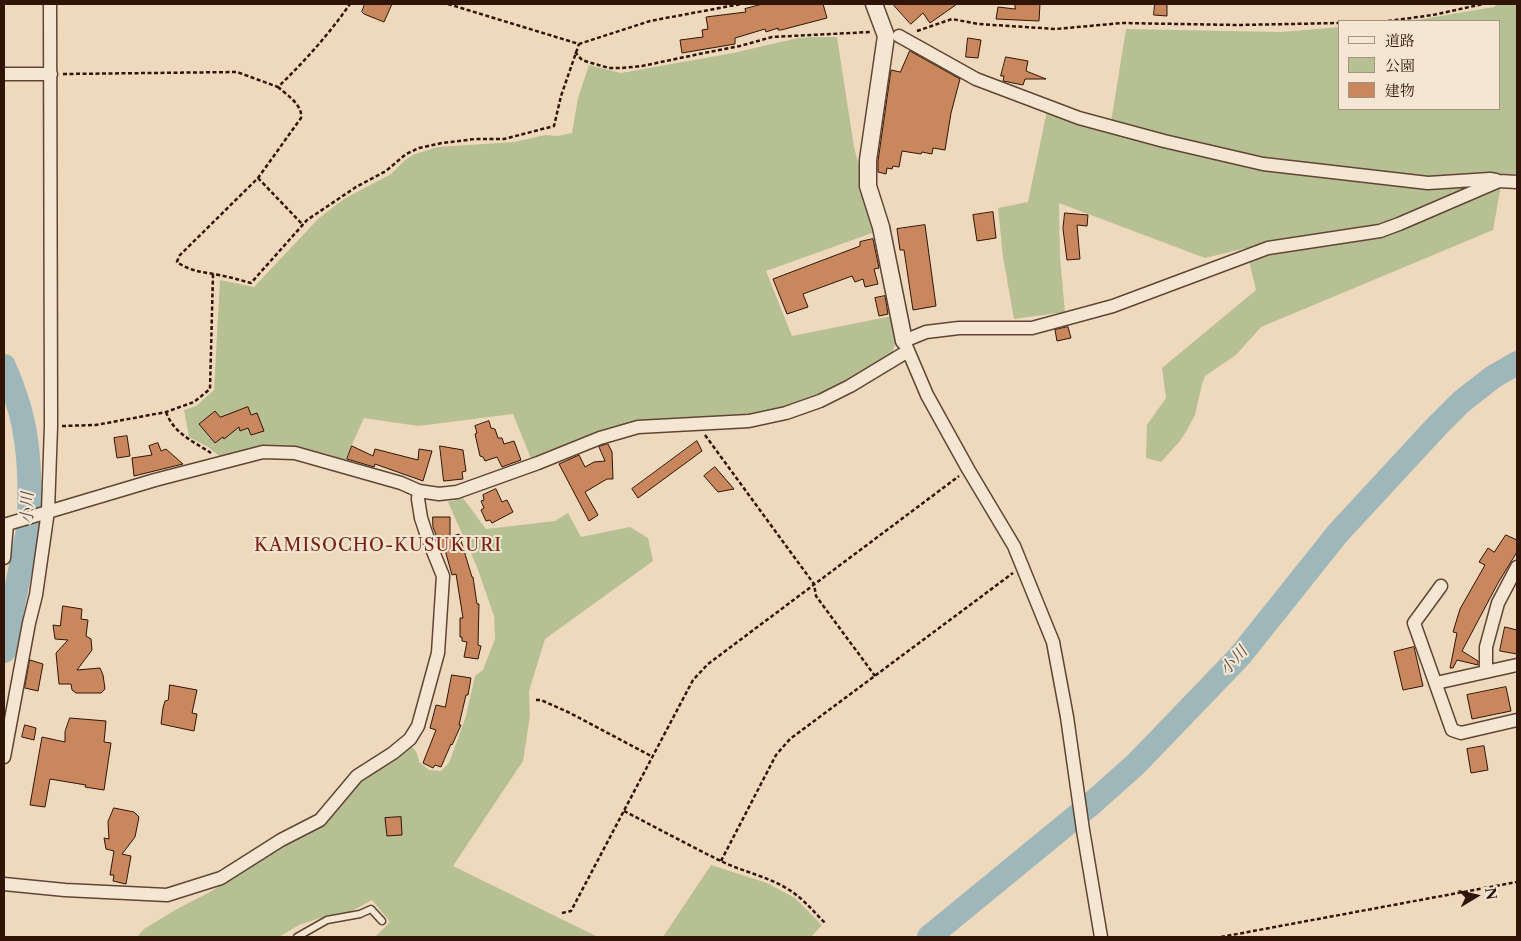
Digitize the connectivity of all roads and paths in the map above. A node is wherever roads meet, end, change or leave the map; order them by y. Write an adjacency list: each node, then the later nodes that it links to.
1 (50, 4): 13 (street)
2 (350, 4): 14 (path)
3 (448, 4): 10 (path)
4 (741, 4): 10 (path)
5 (874, 4): 9 (street)
6 (1483, 4): 7 (path)
7 (1394, 20)
8 (1338, 23): 9 (path)
9 (892, 34): 11 (path); 16 (street); 20 (street)
10 (578, 44): 11 (path)
11 (575, 52): 18 (path)
12 (4, 74): 13 (street)
13 (51, 74): 14 (path); 23 (street)
14 (278, 87): 15 (path)
15 (258, 178): 18 (path); 19 (path)
16 (1499, 181): 17 (street); 20 (street)
17 (1517, 182)
18 (303, 225): 19 (path)
19 (213, 274): 21 (path)
20 (906, 346): 22 (street); 25 (street)
21 (166, 412): 23 (path); 24 (path)
22 (696, 424): 26 (street); 32 (path)
23 (51, 426): 27 (street)
24 (221, 462): 26 (street); 27 (street)
25 (968, 469): 30 (street); 32 (path)
26 (419, 491): 45 (street)
27 (48, 511): 28 (street); 41 (street)
28 (8, 524): 29 (street)
29 (4, 558)
30 (1022, 566): 36 (path); 50 (street)
31 (1517, 567): 35 (street)
32 (814, 584): 36 (path); 40 (path)
33 (1441, 586): 37 (street)
34 (1517, 665): 35 (street)
35 (1486, 671): 37 (street)
36 (875, 676): 43 (path)
37 (1436, 683): 39 (street)
38 (536, 700): 40 (path)
39 (1517, 720)
40 (653, 756): 42 (path)
41 (4, 757)
42 (624, 812): 43 (path); 46 (path)
43 (721, 861): 48 (path)
44 (1517, 882): 51 (path)
45 (4, 884)
46 (562, 914)
47 (382, 921): 49 (lane)
48 (826, 924)
49 (297, 937)
50 (1101, 937)
51 (1221, 937)

